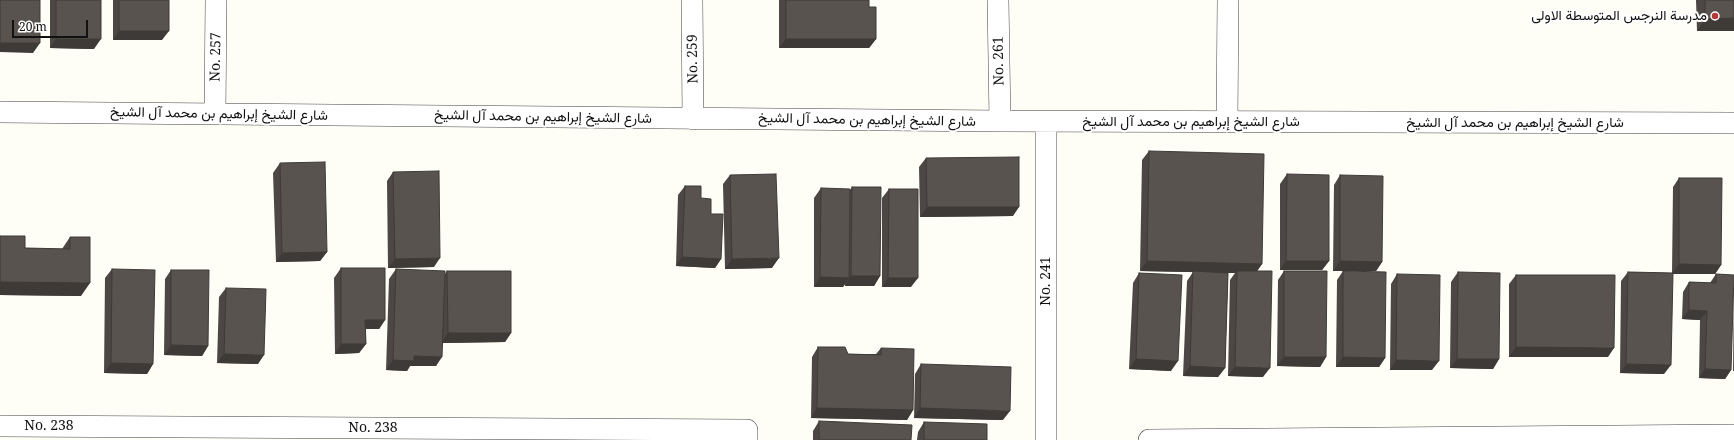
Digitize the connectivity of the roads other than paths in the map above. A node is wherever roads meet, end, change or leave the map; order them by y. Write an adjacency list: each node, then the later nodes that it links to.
1 (216, 0): 6 (street, No. 257)
2 (692, 0): 7 (street, No. 259)
3 (998, 0): 8 (street, No. 261)
4 (1228, 0): 10 (street)
5 (0, 112): 6 (street, شارع الشيخ إبراهيم بن محمد آل الشيخ)
6 (215, 114): 7 (street, شارع الشيخ إبراهيم بن محمد آل الشيخ)
7 (693, 119): 8 (street, شارع الشيخ إبراهيم بن محمد آل الشيخ)
8 (1000, 121): 9 (street, شارع الشيخ إبراهيم بن محمد آل الشيخ)
9 (1046, 122): 10 (street, شارع الشيخ إبراهيم بن محمد آل الشيخ); 19 (street, No. 241)
10 (1227, 122): 11 (street, شارع الشيخ إبراهيم بن محمد آل الشيخ)
11 (1734, 123)
12 (0, 426): 13 (street, No. 238)
13 (160, 433): 14 (street, No. 238)
14 (442, 434): 15 (street, No. 238)
15 (747, 435)
16 (1734, 435): 17 (street)
17 (1652, 438): 18 (street)
18 (1354, 439): 20 (street)
19 (1046, 440)
20 (1149, 440)

